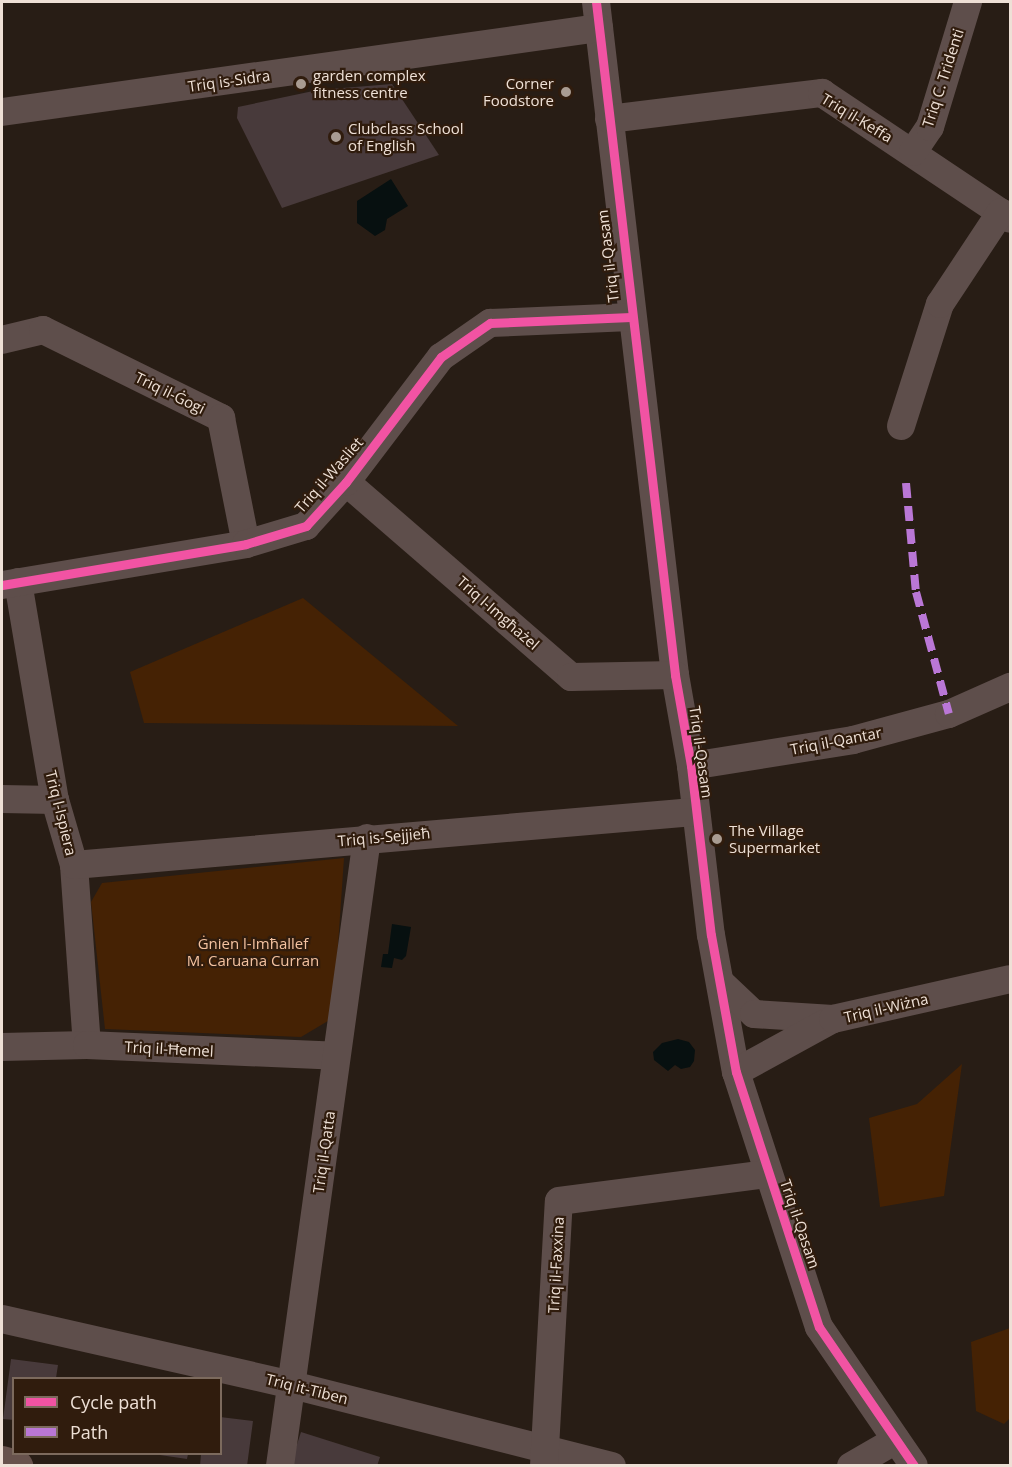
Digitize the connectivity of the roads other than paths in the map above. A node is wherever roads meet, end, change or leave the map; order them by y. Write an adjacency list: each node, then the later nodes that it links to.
1 (968, 2): 5 (street, Triq C. Tridenti)
2 (597, 15): 3 (street, Triq is-Sidra); 4 (street, Triq il-Qasam)
3 (2, 112)
4 (609, 119): 5 (street, Triq il-Keffa); 7 (street, Triq il-Qasam)
5 (912, 152): 6 (street, Triq il-Keffa)
6 (1006, 216): 9 (street)
7 (631, 317): 10 (street, Triq il-Wasliet); 13 (street, Triq il-Qasam)
8 (2, 340): 11 (street, Triq il-Ġogi)
9 (901, 426)
10 (346, 482): 11 (street, Triq il-Wasliet); 13 (street, Triq l-Imgħażel)
11 (246, 544): 12 (street, Triq il-Wasliet)
12 (10, 583): 17 (street, Triq l-Ispiera)
13 (675, 675): 15 (street, Triq il-Qasam)
14 (1011, 687): 15 (street, Triq il-Qantar)
15 (691, 766): 18 (street, Triq il-Qasam)
16 (2, 799): 17 (street)
17 (55, 800): 20 (street, Triq l-Ispiera)
18 (694, 812): 19 (street, Triq is-Sejjieħ); 21 (street, Triq il-Qasam)
19 (367, 838): 20 (street, Triq is-Sejjieħ); 26 (street, Triq il-Qatta)
20 (74, 865): 24 (street, Triq l-Ispiera)
21 (722, 984): 23 (street); 27 (street, Triq il-Qasam)
22 (1008, 987): 23 (street, Triq il-Wiżna)
23 (834, 1019): 27 (street, Triq il-Wiżna)
24 (87, 1045): 25 (street, Triq il-Ħemel); 26 (street, Triq il-Ħemel)
25 (2, 1047)
26 (336, 1056): 30 (street, Triq il-Qatta)
27 (736, 1072): 28 (street, Triq il-Qasam)
28 (767, 1174): 31 (street, Triq il-Qasam); 32 (street, Triq il-Faxxina)
29 (2, 1319): 30 (street, Triq it-Tiben)
30 (292, 1385): 32 (street, Triq it-Tiben); 35 (street, Triq il-Qatta)
31 (896, 1440): 37 (street); 38 (street, Triq il-Qasam)
32 (545, 1458): 36 (street, Triq it-Tiben)
33 (2, 1462): 34 (highway)
34 (16, 1466)
35 (280, 1466)
36 (612, 1466)
37 (851, 1466)
38 (914, 1466)

